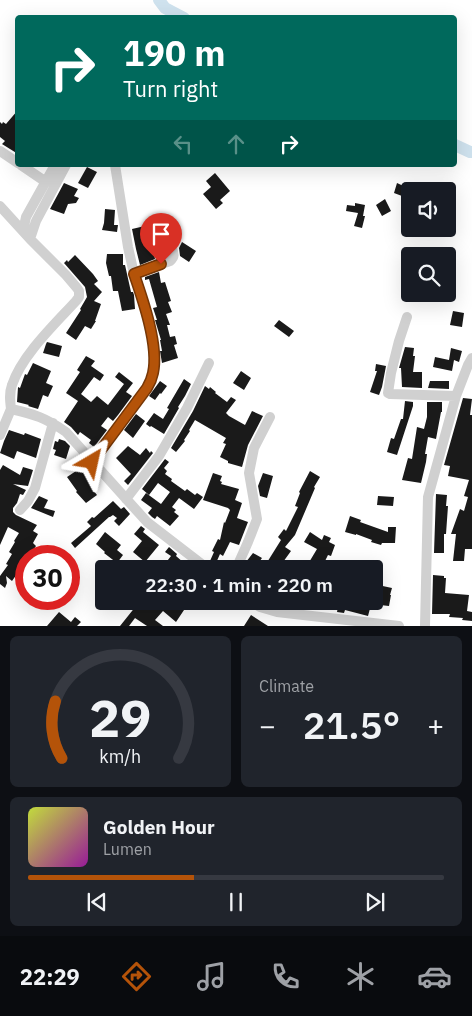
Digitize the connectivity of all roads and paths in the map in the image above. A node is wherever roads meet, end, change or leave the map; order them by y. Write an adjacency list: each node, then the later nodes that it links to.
1 (0, 151): 2 (street)
2 (15, 161)
3 (24, 167): 7 (street)
4 (54, 167): 7 (street)
5 (65, 167): 9 (street)
6 (115, 167): 11 (street)
7 (46, 182): 9 (street)
8 (0, 206): 9 (street)
9 (27, 235): 16 (street)
10 (172, 248): 11 (street)
11 (134, 274): 20 (street)
12 (407, 317): 15 (street)
13 (472, 358): 15 (street)
14 (209, 363): 21 (street)
15 (456, 396): 27 (street)
16 (11, 409): 18 (street); 19 (street)
17 (270, 417): 24 (street)
18 (53, 423): 20 (street); 22 (street)
19 (0, 435)
20 (92, 462): 21 (street)
21 (126, 499): 23 (street)
22 (20, 510)
23 (196, 560)
24 (240, 560)
25 (270, 610): 26 (street)
26 (399, 626)
27 (424, 626)

